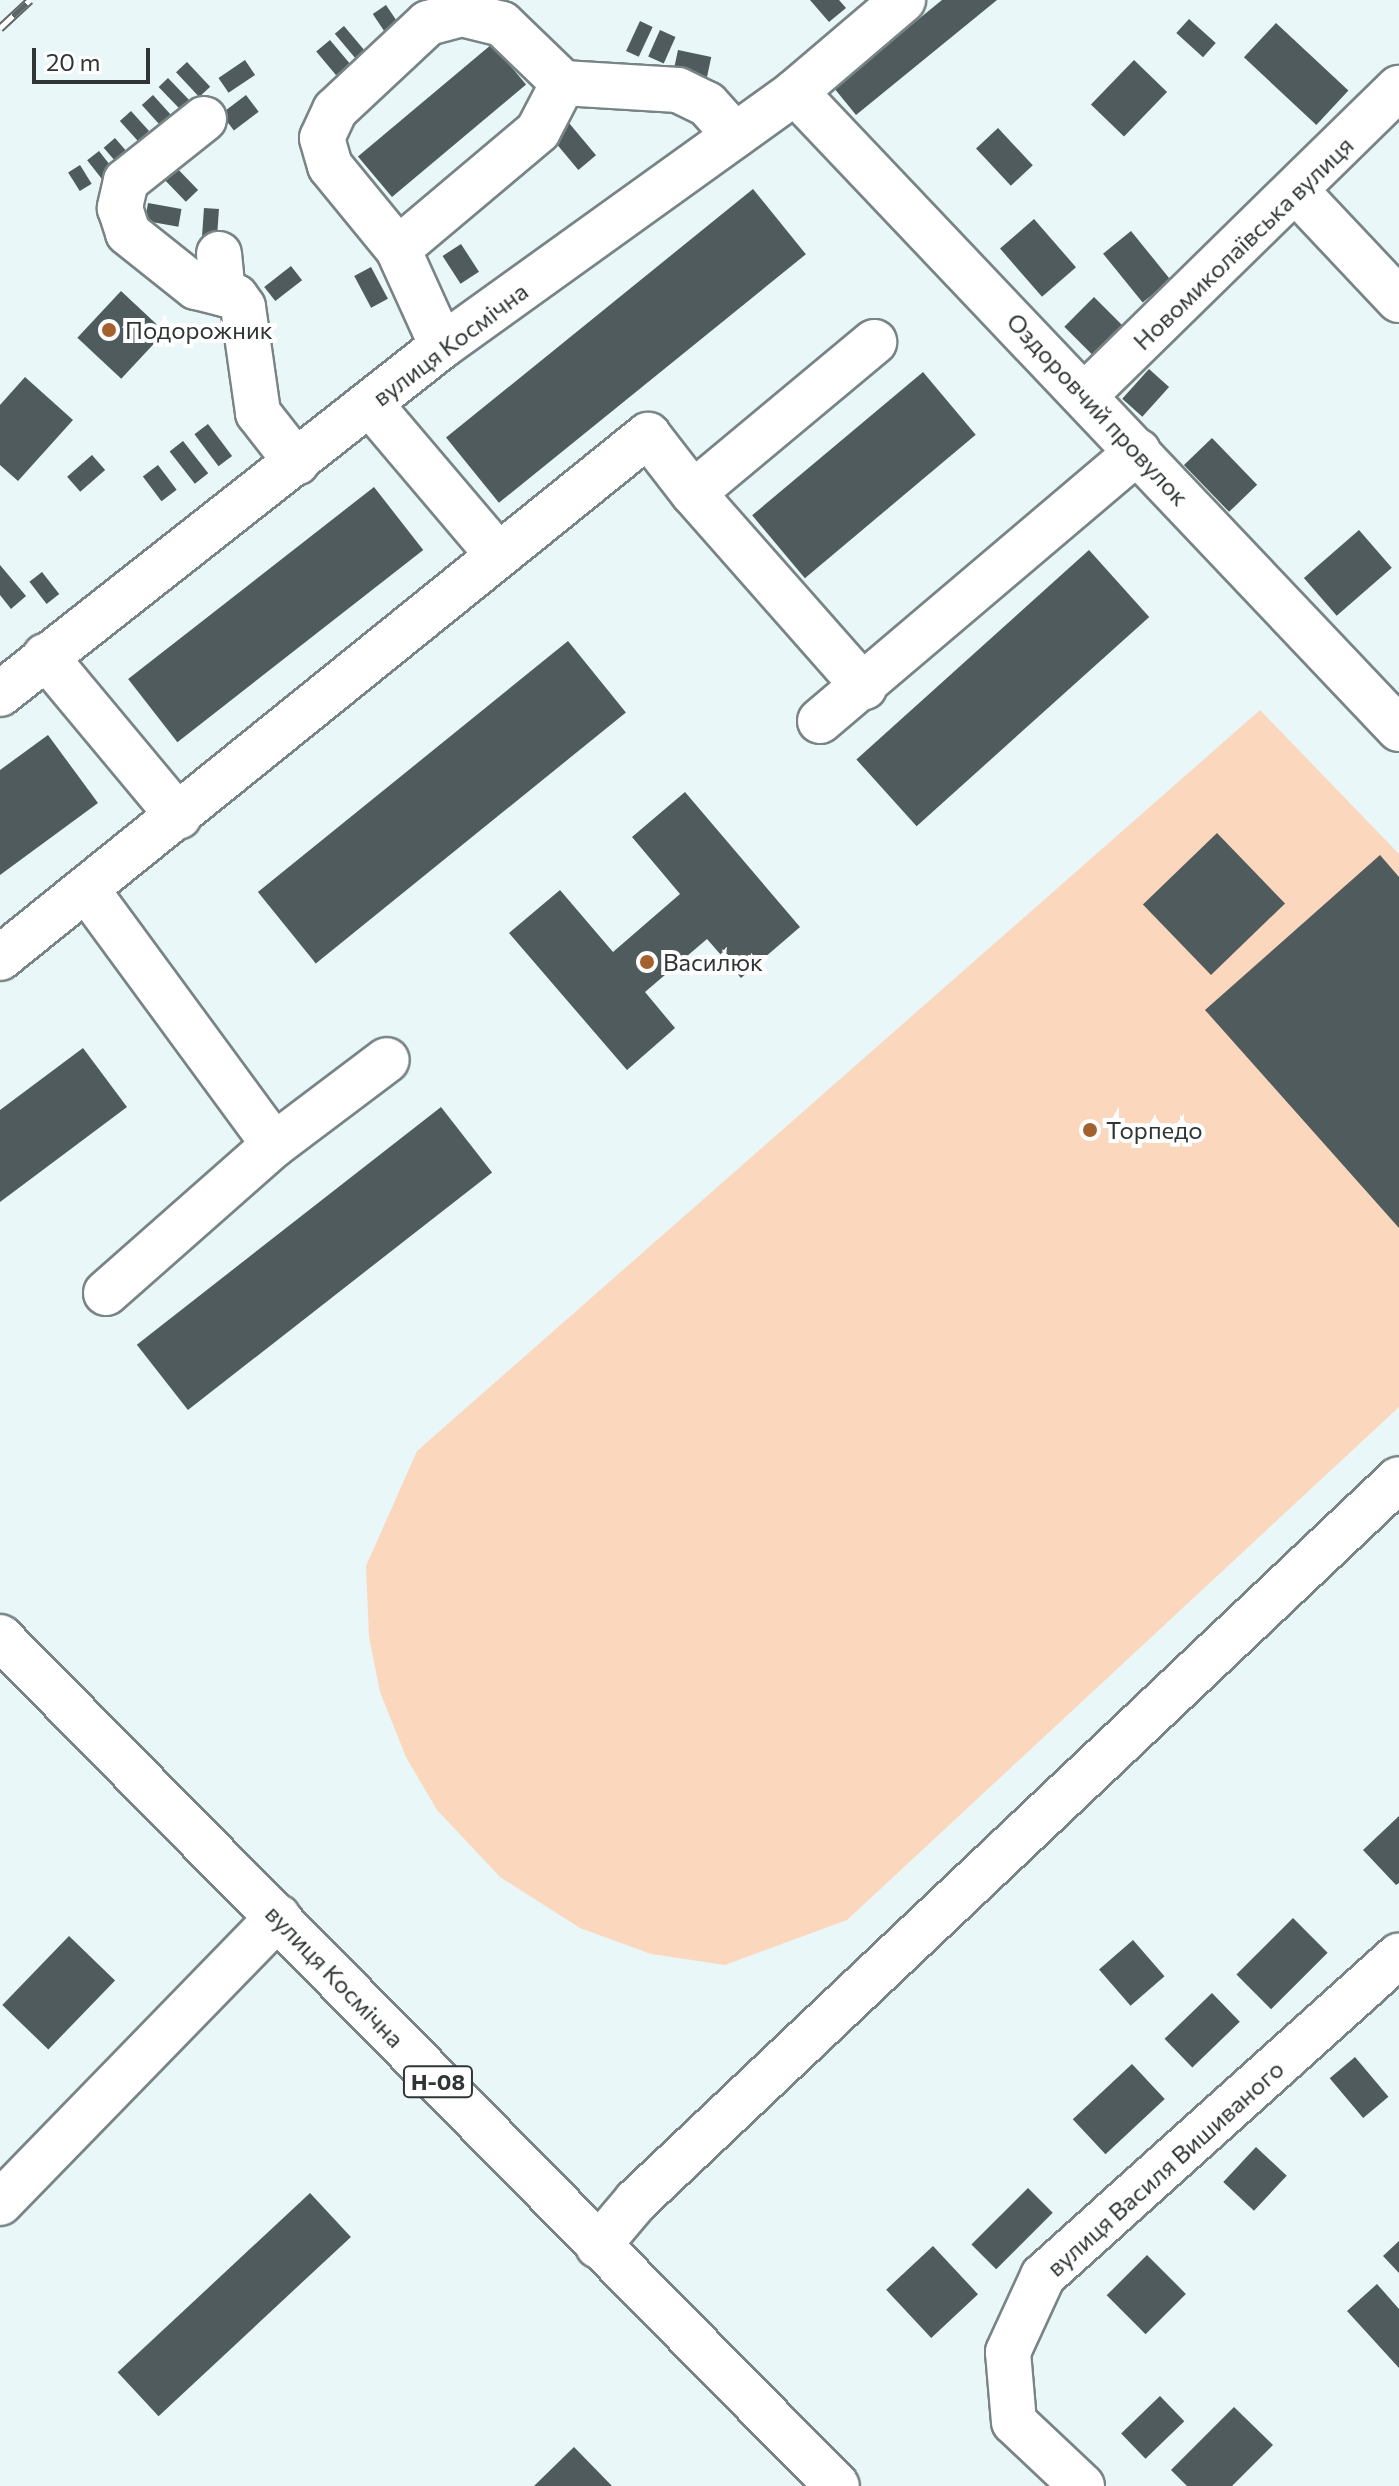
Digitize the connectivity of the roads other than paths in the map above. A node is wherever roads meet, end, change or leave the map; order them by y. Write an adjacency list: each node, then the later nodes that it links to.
1 (903, 0): 4 (street, вулиця Космічна)
2 (563, 83): 6 (street); 8 (street); 8 (street)
3 (1399, 88): 7 (street, Новомиколаївська вулиця)
4 (795, 92): 6 (street, вулиця Космічна); 12 (street, Оздоровчий провулок)
5 (204, 119): 15 (street)
6 (735, 135): 11 (street, вулиця Космічна)
7 (1298, 193): 9 (street); 12 (street, Новомиколаївська вулиця)
8 (398, 249): 11 (street)
9 (1399, 300)
10 (874, 342): 16 (street)
11 (442, 346): 13 (street, вулиця Космічна)
12 (1085, 395): 14 (street, Оздоровчий провулок)
13 (370, 404): 15 (street, вулиця Космічна); 17 (street)
14 (1138, 451): 19 (street); 22 (street, Оздоровчий провулок)
15 (297, 463): 18 (street, вулиця Космічна)
16 (693, 493): 17 (street); 19 (street)
17 (498, 555): 23 (street)
18 (45, 656): 20 (street, вулиця Космічна); 23 (street)
19 (864, 687): 21 (street)
20 (0, 694)
21 (820, 721)
22 (1399, 729)
23 (179, 817): 24 (street)
24 (87, 890): 25 (street); 27 (street)
25 (0, 958)
26 (387, 1060): 27 (street)
27 (274, 1145): 28 (street)
28 (106, 1293)
29 (1399, 1479): 34 (street)
30 (0, 1637): 31 (street, вулиця Космічна / Н-08)
31 (278, 1917): 33 (street); 34 (street, вулиця Космічна / Н-08)
32 (1397, 1962): 36 (street, вулиця Василя Вишиваного)
33 (0, 2203)
34 (598, 2246): 35 (street, вулиця Космічна / Н-08)
35 (837, 2486)
36 (1082, 2486)

